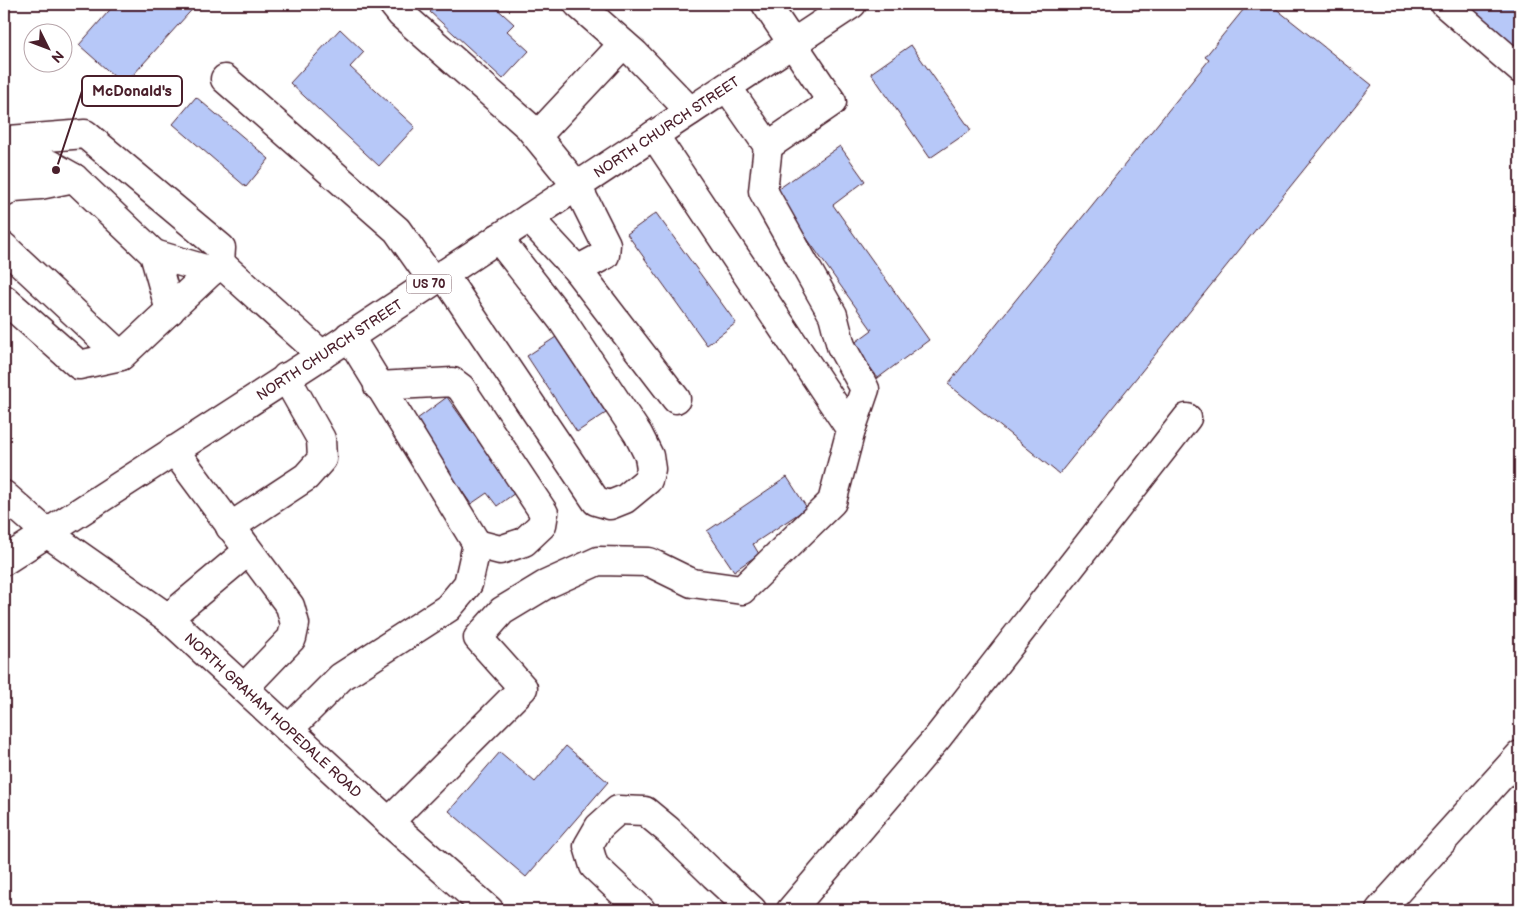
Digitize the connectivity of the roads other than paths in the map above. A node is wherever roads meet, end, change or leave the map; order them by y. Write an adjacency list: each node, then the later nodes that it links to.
1 (392, 4): 13 (main road)
2 (578, 4): 7 (main road)
3 (766, 4): 6 (main road)
4 (852, 4): 6 (main road, NORTH CHURCH STREET / US 70)
5 (1445, 4): 8 (main road)
6 (792, 43): 10 (main road, NORTH CHURCH STREET / US 70); 14 (main road)
7 (623, 44): 11 (main road); 13 (main road)
8 (1520, 70)
9 (225, 79): 26 (main road)
10 (727, 87): 11 (main road, NORTH CHURCH STREET / US 70); 14 (main road)
11 (690, 111): 12 (main road, NORTH CHURCH STREET / US 70)
12 (654, 135): 18 (main road, NORTH CHURCH STREET / US 70); 36 (main road)
13 (537, 136): 18 (main road)
14 (768, 146): 36 (main road)
15 (4, 147): 24 (main road)
16 (4, 175): 17 (main road)
17 (74, 178): 19 (main road); 23 (main road)
18 (577, 186): 20 (main road, NORTH CHURCH STREET / US 70); 25 (main road)
19 (4, 193)
20 (529, 218): 21 (main road, NORTH CHURCH STREET / US 70); 25 (main road)
21 (498, 238): 26 (main road, NORTH CHURCH STREET / US 70); 26 (main road)
22 (4, 248): 31 (main road)
23 (154, 254): 24 (main road); 28 (main road)
24 (216, 267): 28 (main road); 30 (main road)
25 (577, 270): 34 (main road)
26 (438, 278): 29 (main road, NORTH CHURCH STREET / US 70)
27 (4, 299): 31 (main road)
28 (170, 311): 31 (main road)
29 (349, 336): 30 (main road, NORTH CHURCH STREET / US 70); 33 (main road)
30 (322, 355): 32 (main road, NORTH CHURCH STREET / US 70)
31 (121, 356)
32 (286, 377): 37 (main road, NORTH CHURCH STREET / US 70); 39 (main road)
33 (378, 386): 41 (main road); 41 (main road)
34 (676, 399)
35 (1187, 418): 54 (main road)
36 (851, 430): 46 (main road)
37 (174, 450): 39 (main road); 40 (main road, NORTH CHURCH STREET / US 70)
38 (4, 495): 40 (main road, NORTH GRAHAM HOPEDALE ROAD)
39 (230, 527): 42 (main road)
40 (47, 533): 43 (main road, NORTH CHURCH STREET / US 70); 45 (main road, NORTH GRAHAM HOPEDALE ROAD)
41 (477, 544): 44 (main road)
42 (248, 550): 45 (main road); 47 (main road)
43 (4, 561)
44 (448, 608): 46 (main road); 48 (main road)
45 (168, 618): 47 (main road, NORTH GRAHAM HOPEDALE ROAD)
46 (478, 638): 50 (main road)
47 (244, 688): 48 (main road, NORTH GRAHAM HOPEDALE ROAD)
48 (289, 729): 50 (main road, NORTH GRAHAM HOPEDALE ROAD)
49 (1520, 755): 55 (main road)
50 (389, 822): 51 (main road, NORTH GRAHAM HOPEDALE ROAD)
51 (488, 910)
52 (641, 910): 53 (main road)
53 (752, 910)
54 (791, 910)
55 (1380, 910)

